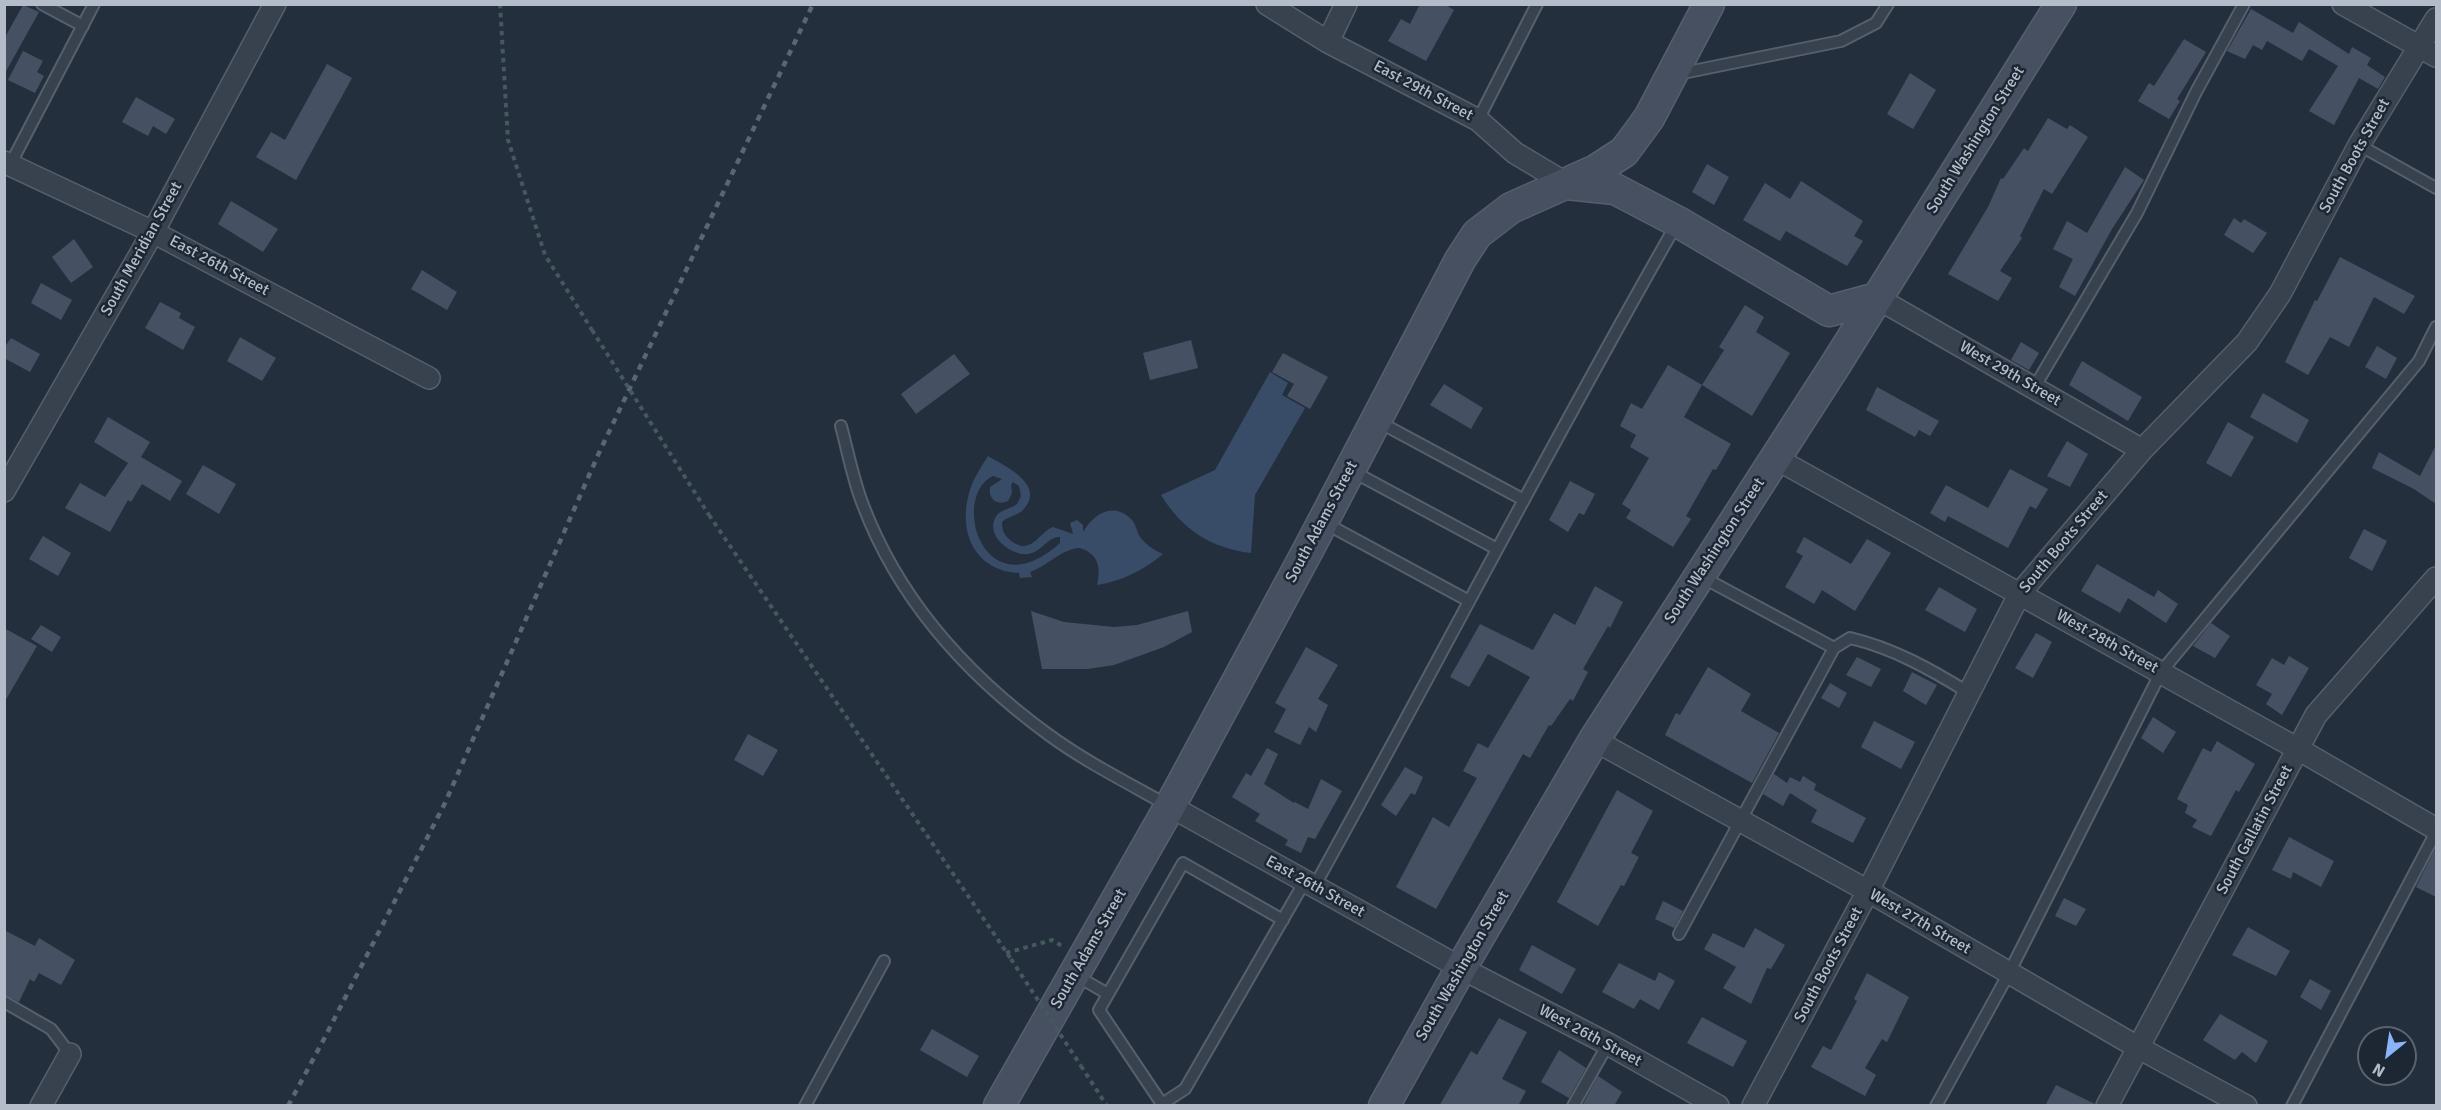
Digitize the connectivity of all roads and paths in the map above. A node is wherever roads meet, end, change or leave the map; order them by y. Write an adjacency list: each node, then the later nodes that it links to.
1 (42, 4): 14 (lane)
2 (94, 4): 14 (lane)
3 (275, 4): 24 (street, South Meridian Street)
4 (500, 4): 57 (path, bridge)
5 (1267, 4): 15 (street, East 29th Street)
6 (1347, 4): 15 (street)
7 (1537, 4): 18 (lane)
8 (1709, 4): 17 (main road, South Adams Street)
9 (1888, 4): 17 (lane)
10 (2244, 4): 30 (lane)
11 (2343, 4): 16 (street)
12 (2063, 5): 25 (main road, South Washington Street)
13 (2436, 20): 16 (street, South Boots Street)
14 (83, 26): 20 (lane)
15 (1328, 42): 18 (street, East 29th Street)
16 (2428, 51): 19 (street, South Boots Street)
17 (1672, 76): 21 (main road, South Adams Street)
18 (1478, 120): 21 (street, East 29th Street)
19 (2359, 145): 22 (lane); 33 (street, South Boots Street)
20 (8, 164): 24 (street, East 26th Street)
21 (1567, 184): 23 (main road, East 29th Street); 31 (main road, South Adams Street)
22 (2436, 188)
23 (1678, 222): 26 (main road, East 29th Street); 37 (lane)
24 (153, 232): 29 (street, East 26th Street); 36 (street, South Meridian Street)
25 (1877, 298): 26 (main road); 28 (main road, South Washington Street); 30 (street, West 29th Street)
26 (1829, 310): 28 (main road)
27 (2436, 327): 45 (lane)
28 (1836, 364): 34 (main road, South Washington Street)
29 (429, 378)
30 (2034, 388): 33 (street, West 29th Street)
31 (1376, 420): 35 (main road, South Adams Street); 37 (lane)
32 (841, 426): 49 (lane)
33 (2142, 450): 42 (street, South Boots Street)
34 (1775, 458): 40 (main road, South Washington Street); 42 (street, West 28th Street)
35 (1350, 470): 38 (main road, South Adams Street); 39 (lane)
36 (4, 491)
37 (1524, 500): 39 (lane)
38 (1323, 522): 43 (lane); 49 (main road, South Adams Street)
39 (1497, 549): 43 (lane)
40 (1700, 575): 44 (lane); 47 (main road, South Washington Street)
41 (2436, 578): 48 (street, South Gallatin Street)
42 (2020, 593): 45 (street, West 28th Street); 46 (street, South Boots Street)
43 (1469, 601): 52 (lane)
44 (1834, 648): 46 (lane); 50 (lane)
45 (2161, 672): 48 (street, West 28th Street); 60 (lane)
46 (1969, 693): 53 (street, South Boots Street)
47 (1594, 740): 50 (street, West 27th Street); 59 (main road, South Washington Street)
48 (2298, 749): 51 (street, West 28th Street); 65 (street, South Gallatin Street)
49 (1170, 806): 52 (street, East 26th Street); 61 (main road, South Adams Street)
50 (1740, 820): 53 (street, West 27th Street); 55 (lane)
51 (2436, 830): 78 (lane)
52 (1310, 884): 54 (lane); 59 (street, East 26th Street)
53 (1868, 891): 60 (street, West 27th Street); 74 (street, South Boots Street)
54 (1283, 920): 62 (lane); 62 (lane)
55 (1679, 934)
56 (1052, 940): 57 (path)
57 (1006, 953): 70 (path, bridge)
58 (884, 961): 68 (lane)
59 (1461, 968): 64 (street, West 26th Street); 71 (main road, South Washington Street)
60 (2009, 973): 65 (street, West 27th Street); 75 (lane)
61 (1075, 975): 62 (lane); 69 (main road, South Adams Street)
62 (1107, 994)
63 (4, 1002): 66 (lane)
64 (1608, 1044): 72 (lane); 73 (street, West 26th Street)
65 (2139, 1048): 76 (street, South Gallatin Street); 77 (street, West 27th Street)
66 (70, 1054): 67 (street)
67 (41, 1106)
68 (805, 1106)
69 (999, 1106)
70 (1107, 1106)
71 (1384, 1106)
72 (1573, 1106)
73 (1718, 1106)
74 (1753, 1106)
75 (1936, 1106)
76 (2107, 1106)
77 (2246, 1106)
78 (2292, 1106)

